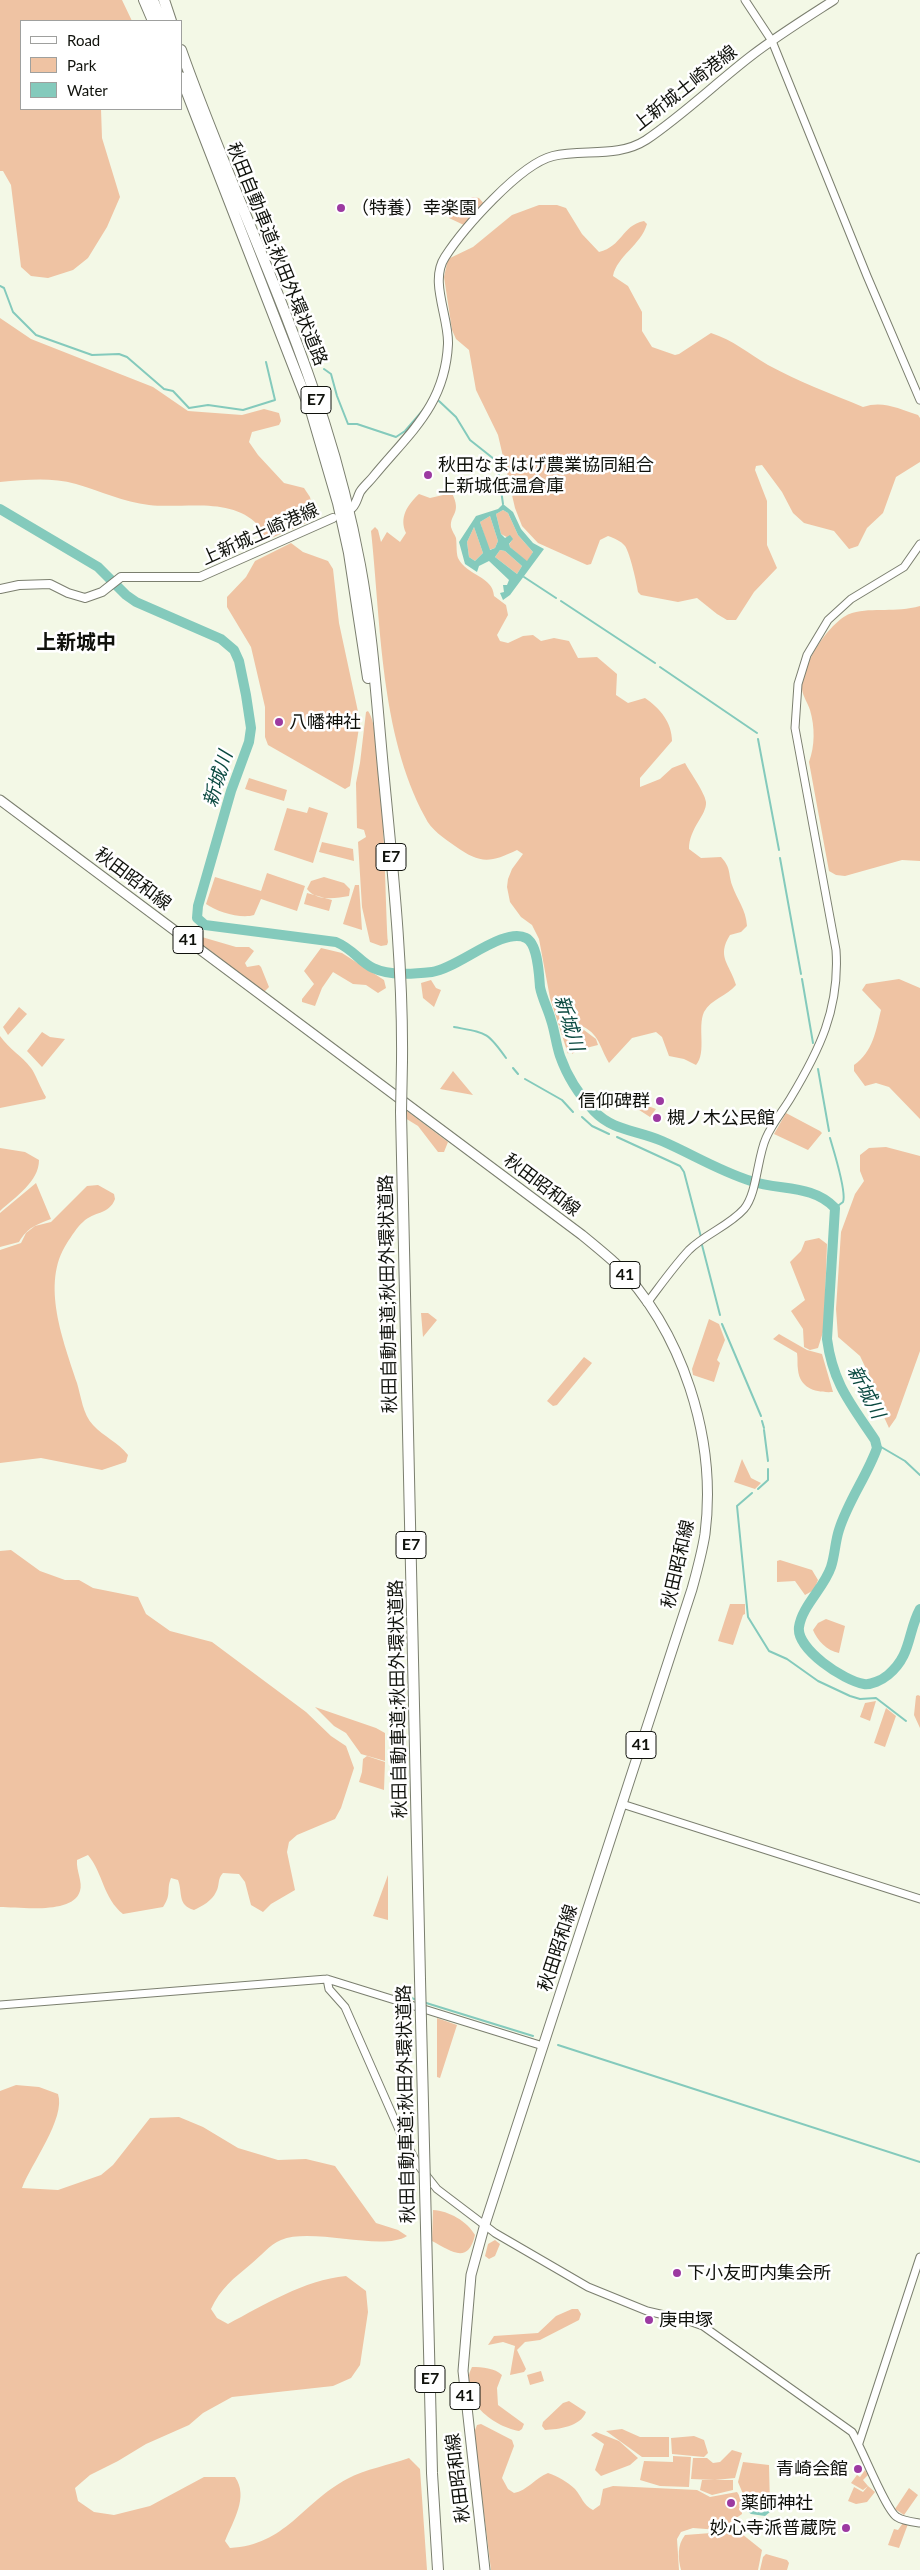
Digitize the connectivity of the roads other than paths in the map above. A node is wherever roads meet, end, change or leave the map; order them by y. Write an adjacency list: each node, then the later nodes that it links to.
1 (144, 0): 6 (highway)
2 (153, 0): 7 (highway)
3 (164, 0): 8 (highway)
4 (745, 0): 9 (street)
5 (834, 0): 9 (main road, 上新城土崎港線)
6 (154, 20)
7 (161, 20)
8 (171, 20)
9 (772, 41): 14 (street); 15 (main road, 上新城土崎港線)
10 (182, 53): 19 (highway, 秋田自動車道;秋田外環状道路 / E7)
11 (182, 80): 13 (highway, 秋田自動車道;秋田外環状道路 / E7)
12 (182, 87): 13 (highway)
13 (200, 127): 19 (highway, 秋田自動車道;秋田外環状道路 / E7)
14 (920, 400)
15 (352, 508)
16 (333, 518): 18 (main road, 上新城土崎港線)
17 (920, 544): 21 (street)
18 (0, 589)
19 (382, 768): 31 (highway, 秋田自動車道;秋田外環状道路 / E7, bridge)
20 (0, 800): 21 (main road, 秋田昭和線 / 41)
21 (647, 1303): 22 (main road, 秋田昭和線 / 41)
22 (622, 1804): 23 (street); 26 (main road, 秋田昭和線 / 41)
23 (920, 1899)
24 (327, 1979): 25 (street); 26 (street); 27 (street)
25 (0, 2005)
26 (543, 2046): 27 (main road, 秋田昭和線 / 41)
27 (485, 2224): 29 (street); 32 (main road, 秋田昭和線 / 41)
28 (920, 2257): 29 (street)
29 (859, 2443): 30 (street)
30 (920, 2523)
31 (438, 2570)
32 (485, 2570)

